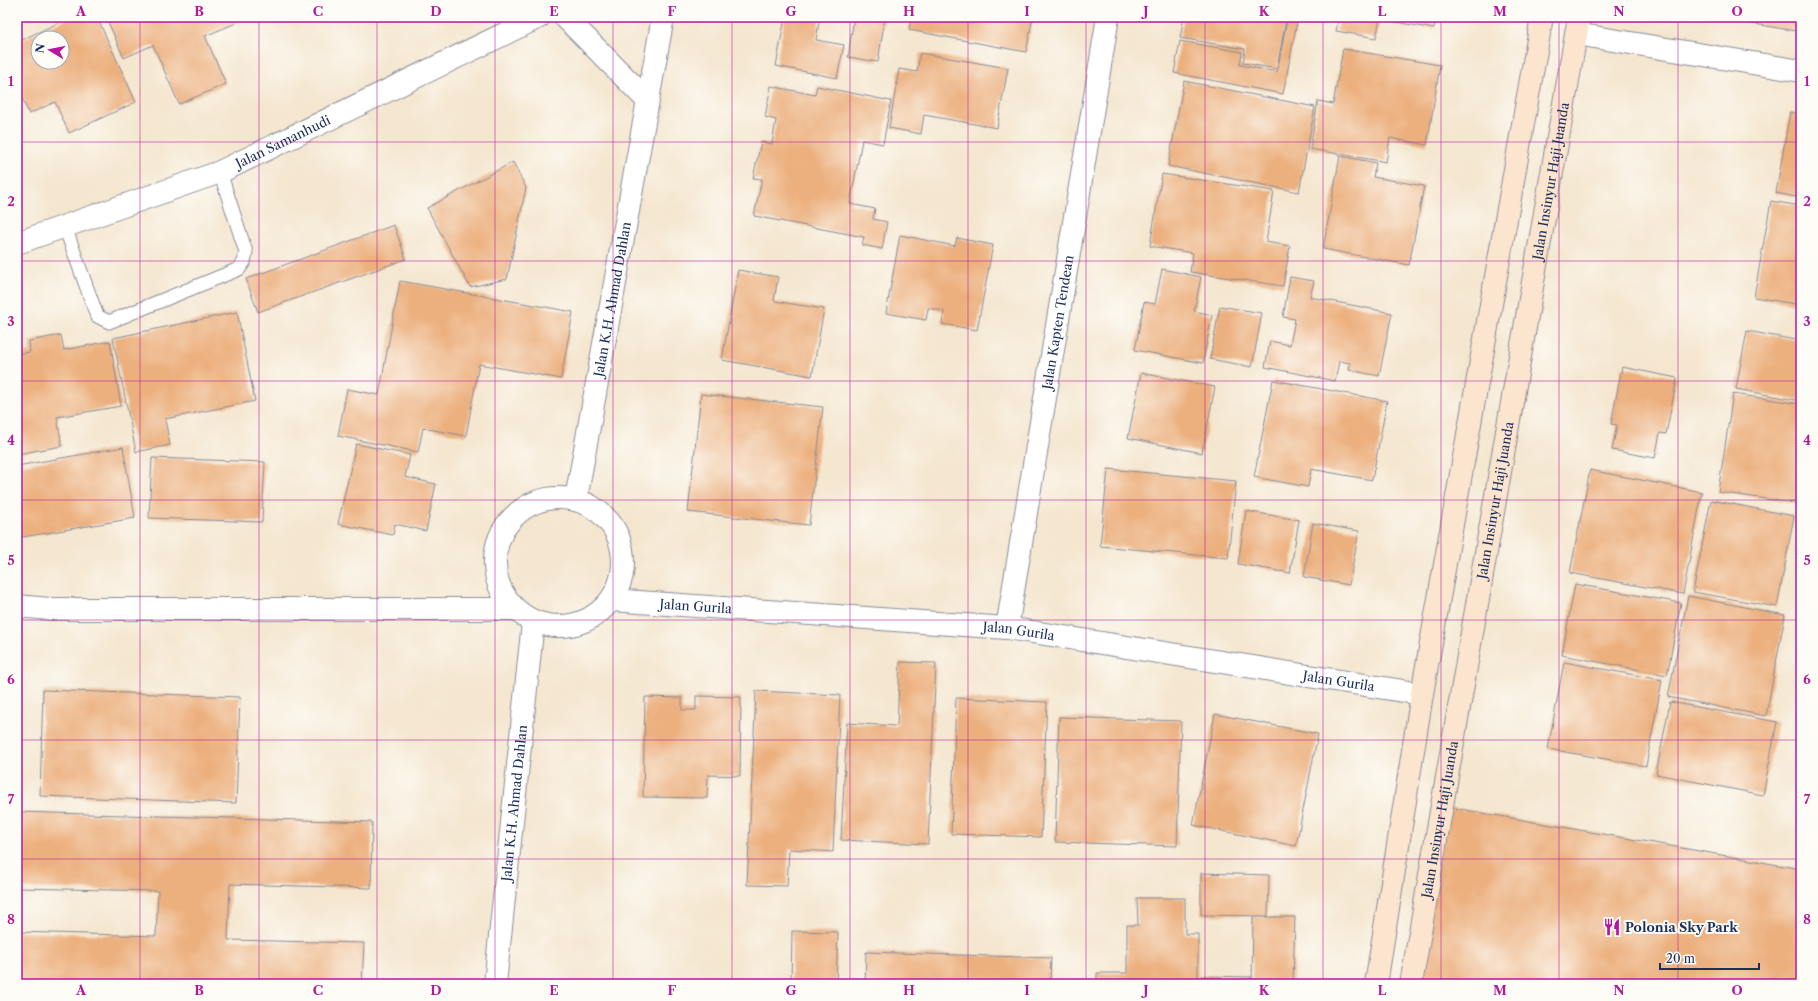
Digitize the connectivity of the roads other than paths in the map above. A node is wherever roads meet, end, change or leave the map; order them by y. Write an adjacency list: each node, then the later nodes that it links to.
1 (539, 17): 9 (street, Jalan Samanhudi)
2 (565, 17): 8 (street)
3 (662, 17): 8 (street, Jalan K.H. Ahmad Dahlan)
4 (1108, 17): 17 (street, Jalan Kapten Tendean)
5 (1542, 17): 18 (main road)
6 (1577, 26): 7 (street); 21 (main road, Jalan Insinyur Haji Juanda)
7 (1801, 71)
8 (647, 100): 12 (street, Jalan K.H. Ahmad Dahlan)
9 (220, 172): 10 (street, Jalan Samanhudi); 10 (lane)
10 (65, 227): 11 (street, Jalan Samanhudi)
11 (17, 243)
12 (576, 499): 13 (street); 15 (street)
13 (611, 600): 16 (street); 17 (street, Jalan Gurila)
14 (17, 606): 15 (street)
15 (514, 609): 16 (street)
16 (533, 622): 19 (street, Jalan K.H. Ahmad Dahlan)
17 (1007, 628): 18 (street, Jalan Gurila)
18 (1422, 694): 20 (main road)
19 (495, 984)
20 (1376, 984)
21 (1412, 984)

